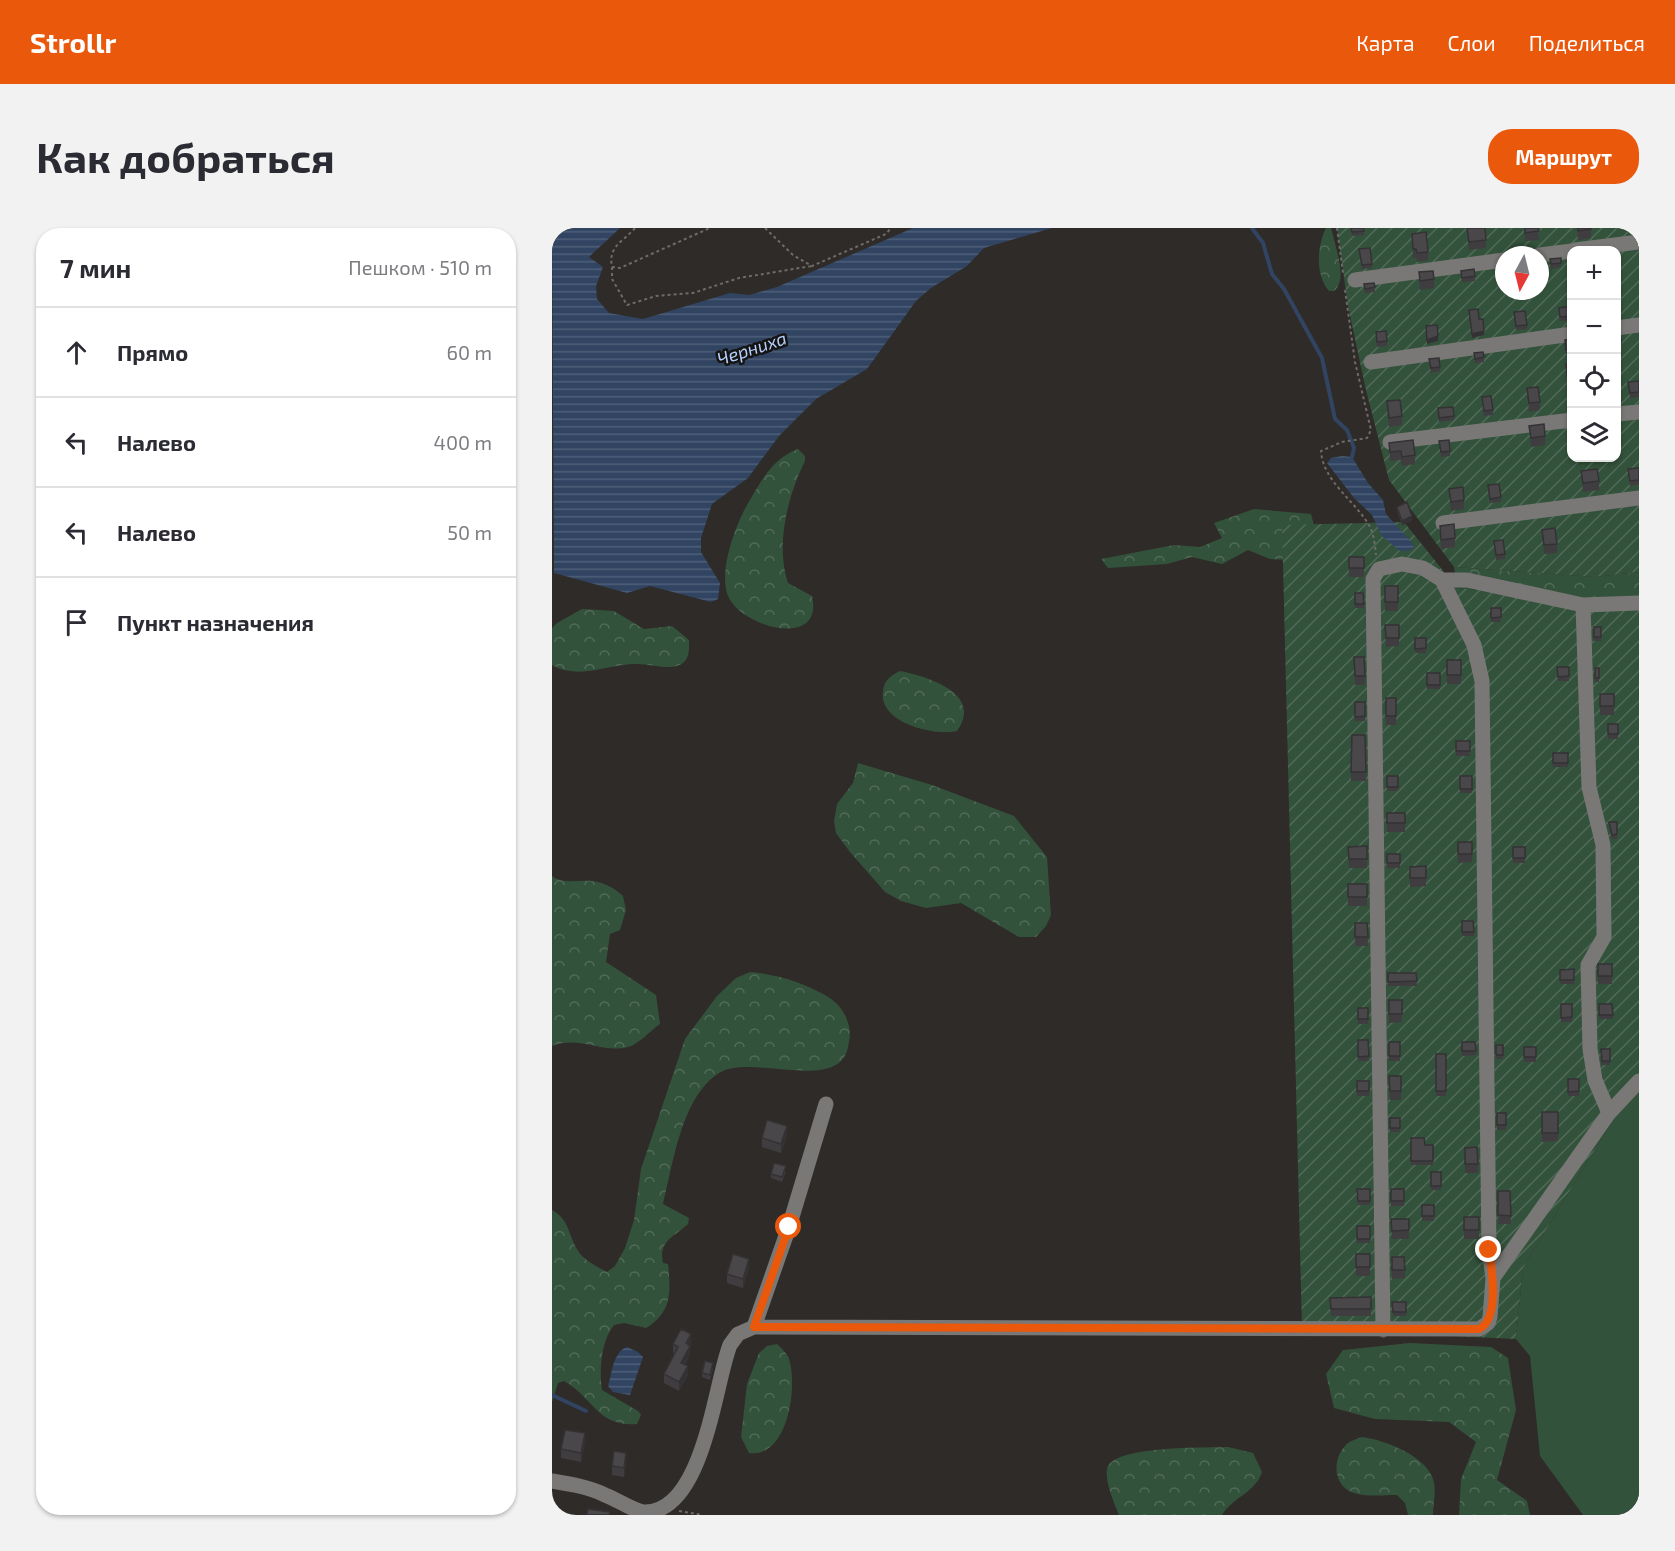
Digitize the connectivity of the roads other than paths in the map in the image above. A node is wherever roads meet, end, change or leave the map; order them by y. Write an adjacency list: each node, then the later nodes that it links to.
1 (1639, 242): 2 (street)
2 (1610, 246)
3 (1567, 252): 4 (street)
4 (1549, 254)
5 (1495, 261): 6 (street)
6 (1355, 280)
7 (1639, 325): 8 (street)
8 (1621, 327)
9 (1567, 335): 10 (street)
10 (1371, 362)
11 (1639, 412): 12 (street)
12 (1621, 414)
13 (1567, 421): 14 (street)
14 (1390, 442)
15 (1639, 498): 16 (street)
16 (1443, 523)
17 (1442, 580): 19 (street); 23 (street); 25 (street)
18 (1639, 603): 19 (street)
19 (1583, 605): 22 (street)
20 (1639, 1081): 22 (street)
21 (826, 1104): 24 (street)
22 (1609, 1113): 23 (street)
23 (1493, 1278): 25 (street)
24 (754, 1327): 25 (street); 27 (street)
25 (1383, 1330)
26 (552, 1481): 27 (street)
27 (656, 1512)

